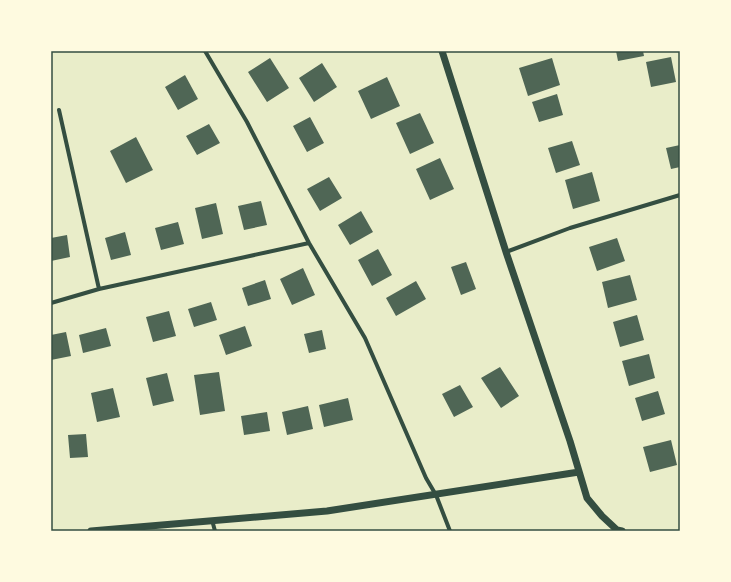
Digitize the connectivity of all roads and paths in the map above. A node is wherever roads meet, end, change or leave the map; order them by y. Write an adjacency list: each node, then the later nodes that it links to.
1 (205, 51): 5 (street)
2 (442, 51): 6 (street)
3 (59, 110): 7 (street)
4 (680, 195): 6 (street)
5 (308, 244): 7 (street); 10 (street)
6 (506, 252): 9 (street)
7 (99, 289): 8 (street)
8 (51, 303)
9 (579, 472): 10 (street); 15 (street)
10 (436, 495): 11 (street); 14 (street)
11 (212, 520): 12 (street); 13 (street)
12 (91, 531)
13 (215, 531)
14 (450, 531)
15 (622, 531)

